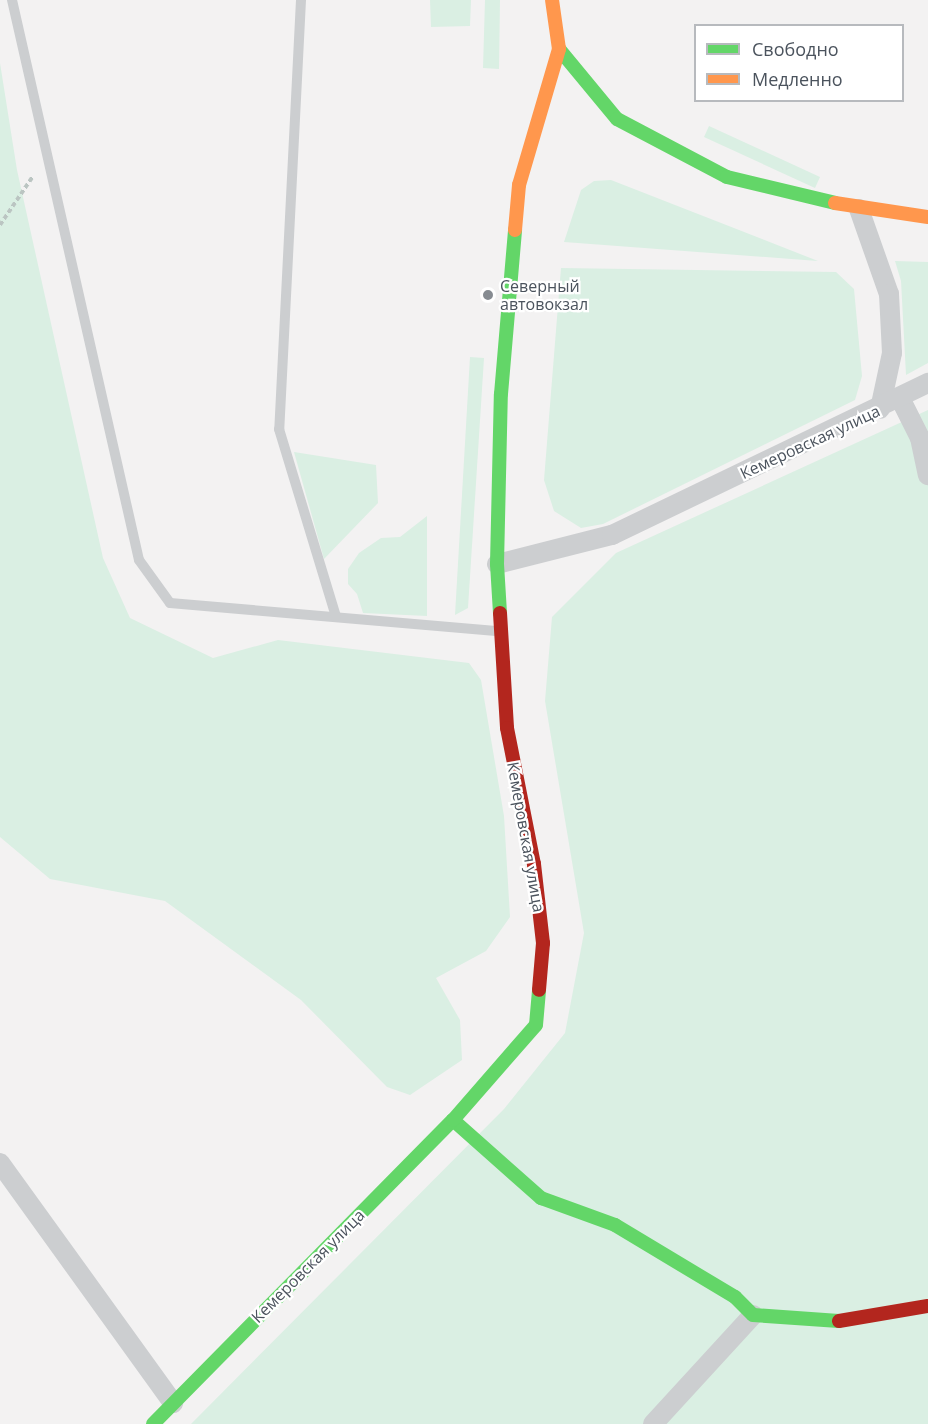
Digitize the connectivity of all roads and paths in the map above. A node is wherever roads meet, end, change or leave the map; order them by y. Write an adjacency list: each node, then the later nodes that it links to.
1 (12, 0): 5 (lane)
2 (301, 0): 14 (lane)
3 (552, 0): 4 (street)
4 (559, 49): 6 (street); 13 (street)
5 (47, 155): 8 (path); 14 (lane)
6 (859, 209): 7 (street); 11 (street)
7 (928, 217)
8 (0, 225)
9 (928, 383): 10 (street, Кемеровская улица)
10 (900, 398): 11 (street, Кемеровская улица); 12 (street)
11 (880, 409): 13 (street, Кемеровская улица)
12 (928, 475)
13 (497, 564): 15 (street, Кемеровская улица)
14 (336, 617): 15 (lane)
15 (501, 631): 16 (street, Кемеровская улица)
16 (453, 1120): 19 (street); 20 (street, Кемеровская улица)
17 (0, 1163): 20 (street)
18 (928, 1306): 19 (street)
19 (753, 1315): 22 (street)
20 (173, 1403): 21 (street, Кемеровская улица)
21 (153, 1424)
22 (653, 1424)

